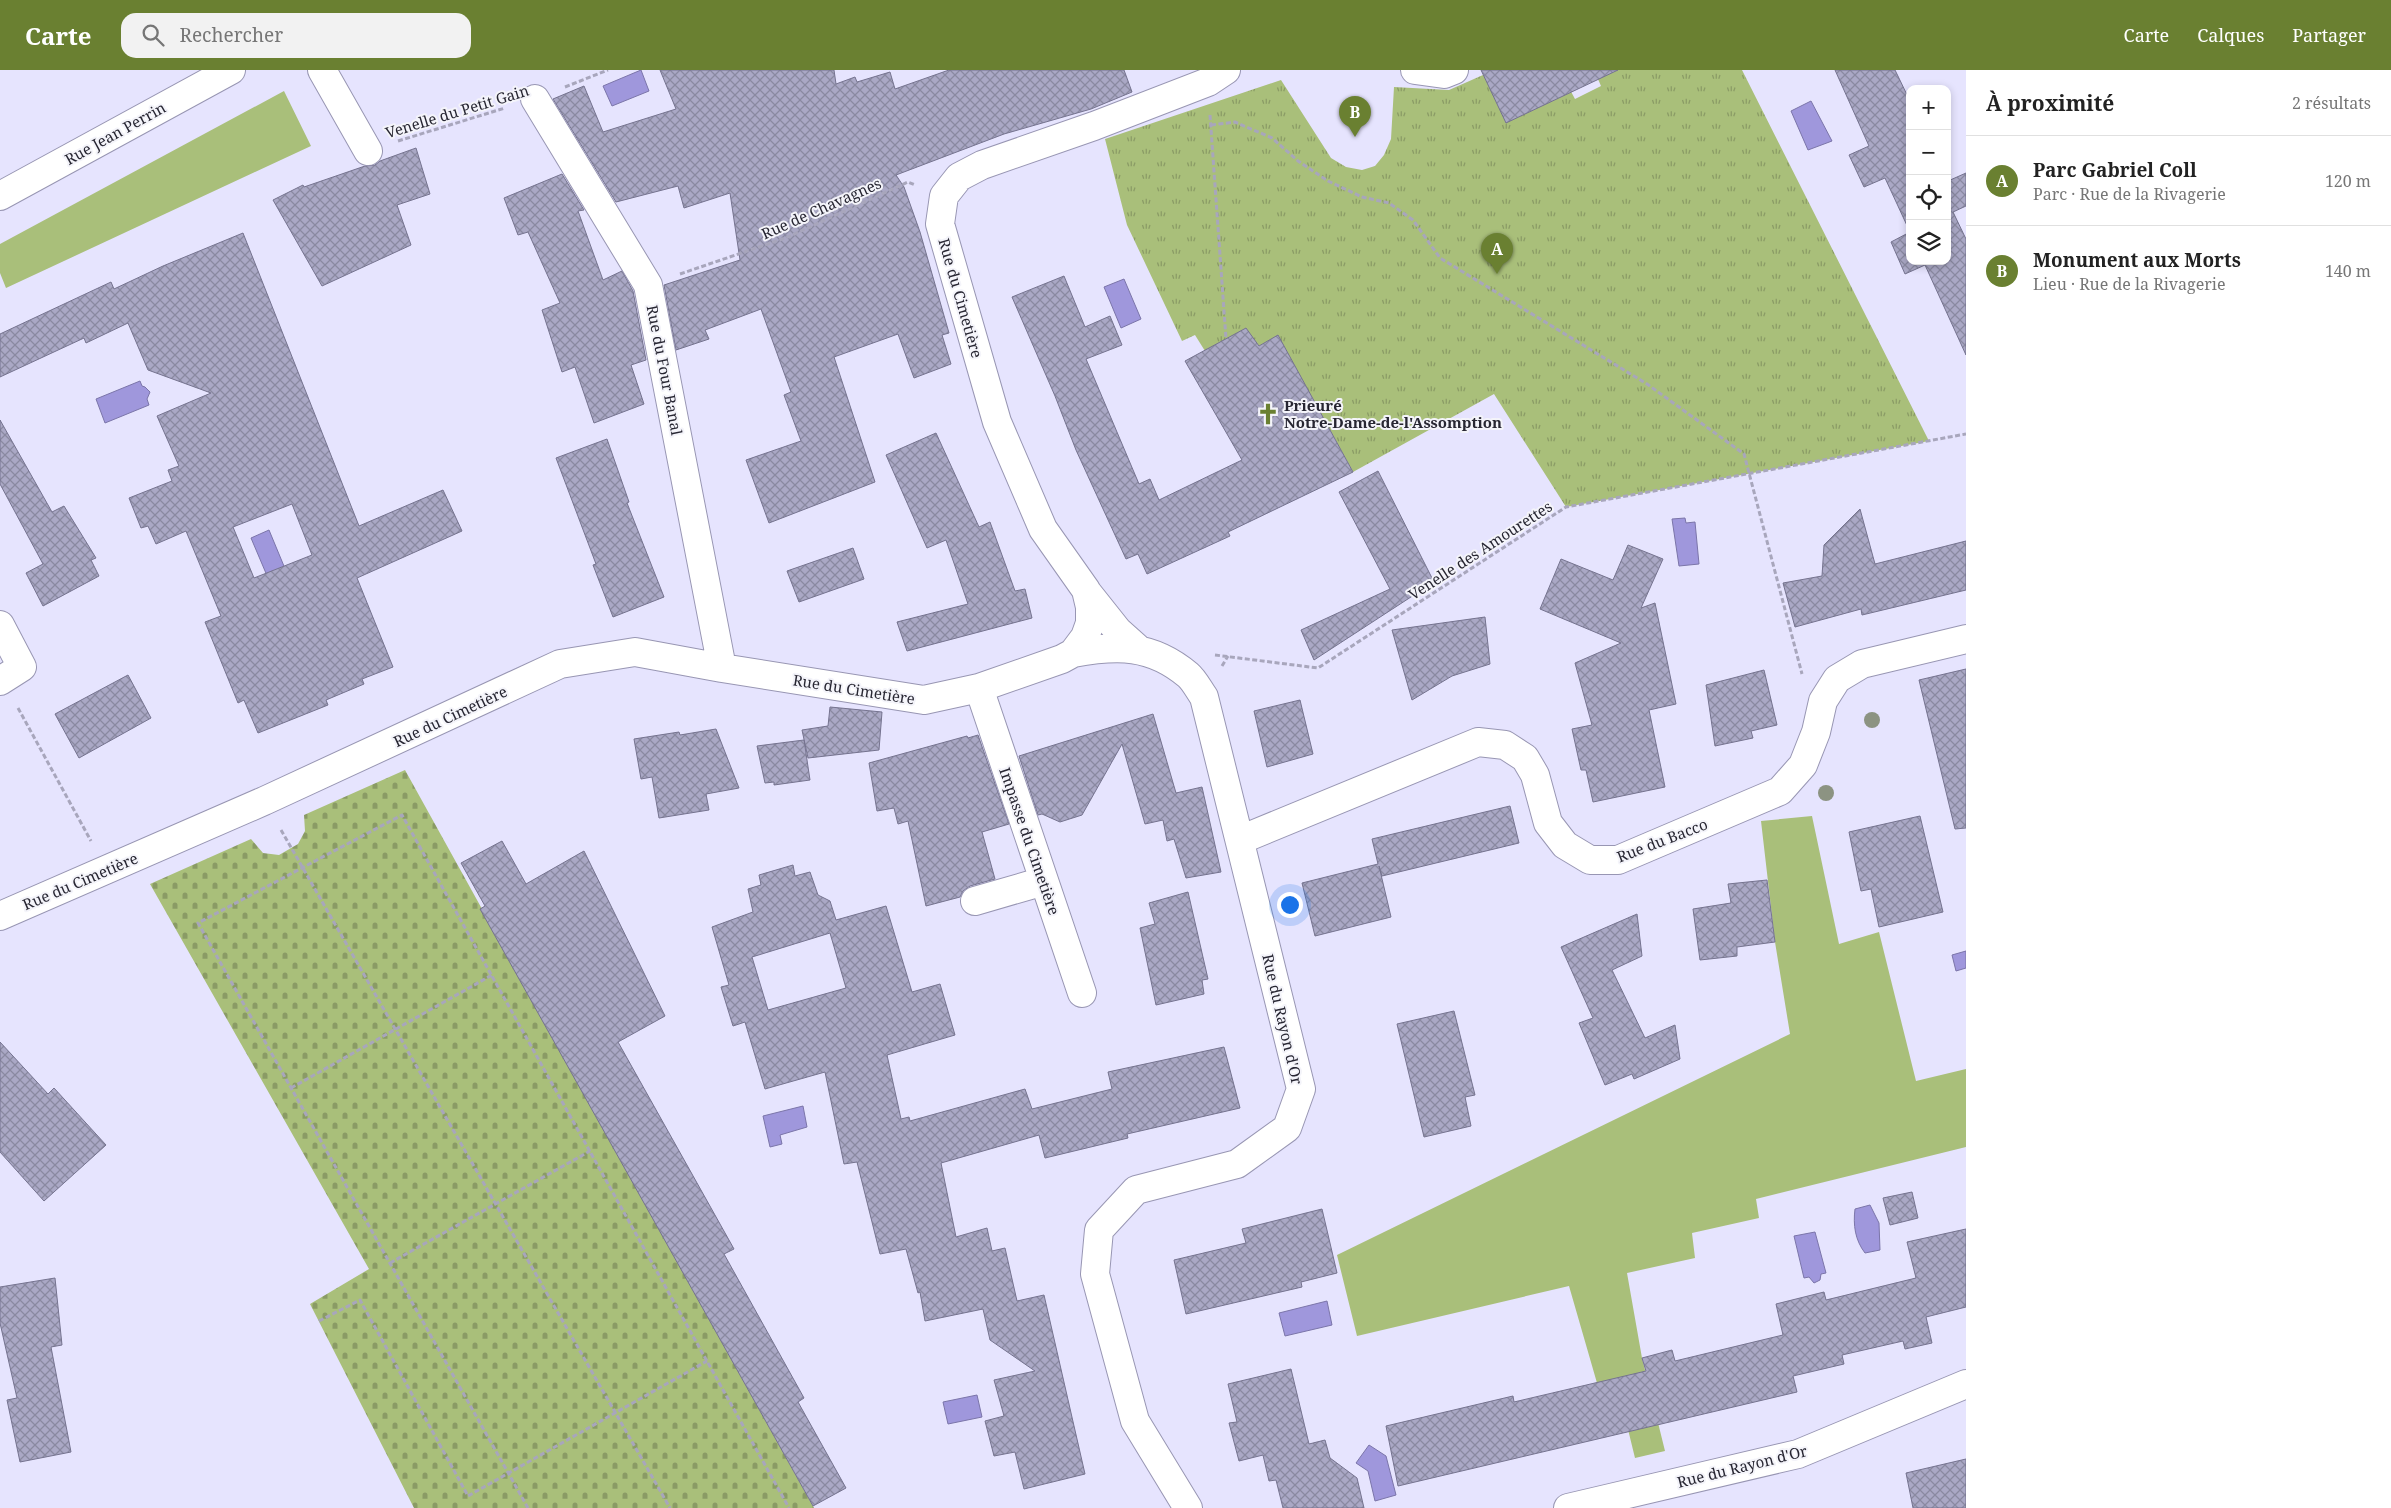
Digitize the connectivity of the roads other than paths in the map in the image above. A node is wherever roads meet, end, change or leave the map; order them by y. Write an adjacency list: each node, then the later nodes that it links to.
1 (230, 70): 8 (street, Rue Jean Perrin)
2 (322, 70): 7 (street)
3 (1415, 70): 4 (street)
4 (1454, 70)
5 (1217, 76): 9 (street, Rue du Cimetière)
6 (535, 99): 14 (street, Rue du Four Banal)
7 (368, 151)
8 (0, 196)
9 (1086, 590): 12 (street); 13 (street, Rue du Cimetière)
10 (0, 625): 15 (street)
11 (1966, 638): 17 (street, Rue du Bacco)
12 (1137, 648): 13 (street, Rue du Rayon d'Or); 17 (street, Rue du Rayon d'Or)
13 (1073, 653): 16 (street, Rue du Cimetière)
14 (722, 668): 16 (street, Rue du Cimetière); 20 (street, Rue du Cimetière)
15 (1, 680)
16 (979, 688): 18 (street, Impasse du Cimetière)
17 (1240, 840): 23 (street, Rue du Rayon d'Or)
18 (1044, 881): 19 (street); 21 (street, Impasse du Cimetière)
19 (975, 900)
20 (0, 916)
21 (1082, 993)
22 (1966, 1384): 24 (street, Rue du Rayon d'Or)
23 (1188, 1508)
24 (1568, 1508)

